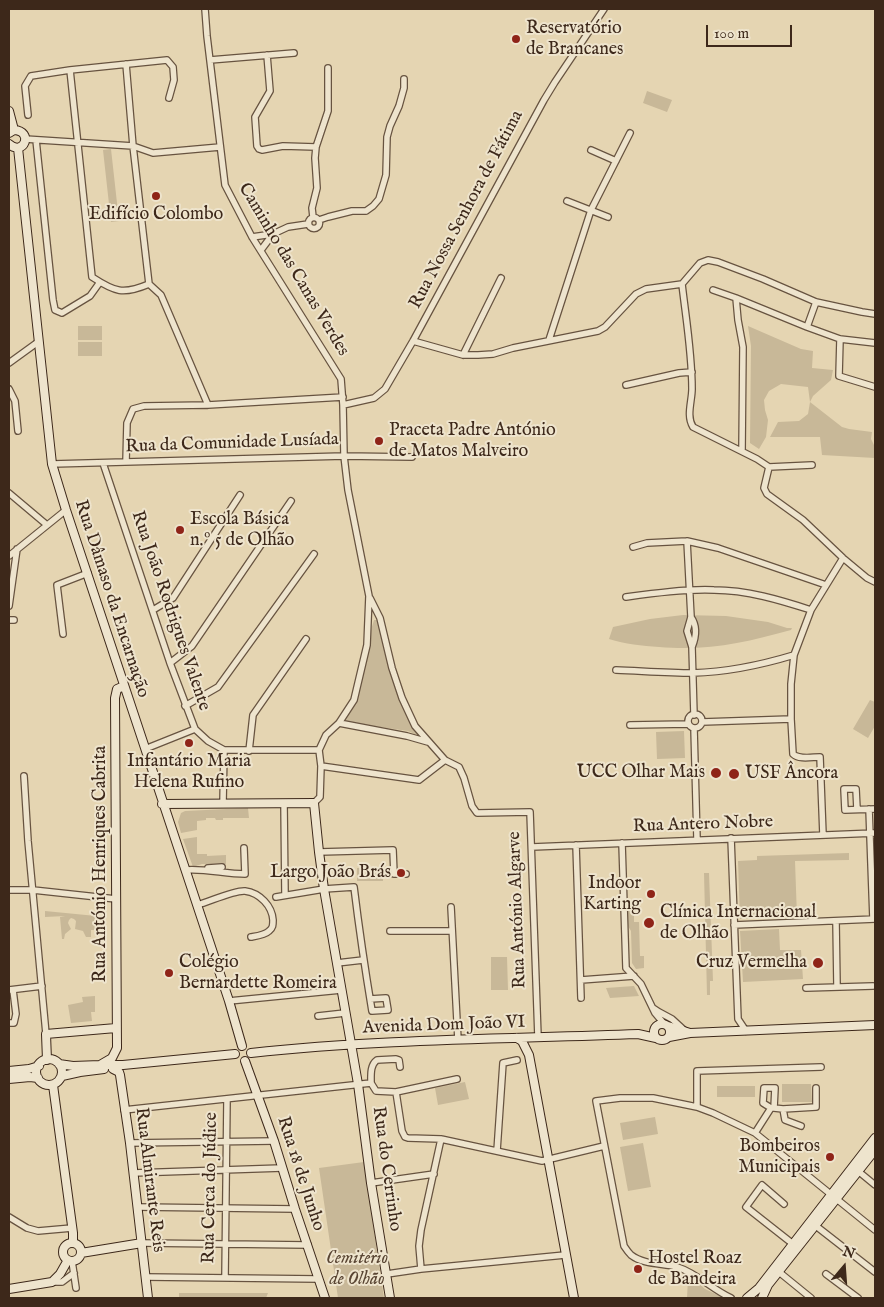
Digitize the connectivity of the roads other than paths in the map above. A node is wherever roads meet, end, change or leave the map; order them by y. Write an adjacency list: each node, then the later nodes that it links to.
1 (205, 9): 5 (street, Caminho das Canas Verdes)
2 (604, 9): 44 (street, Rua Nossa Senhora de Fátima)
3 (294, 53): 4 (street)
4 (267, 55): 5 (street); 21 (street)
5 (210, 60): 20 (street, Caminho das Canas Verdes)
6 (126, 64): 8 (street); 10 (street); 19 (street)
7 (328, 68): 21 (street)
8 (70, 70): 12 (street); 17 (street)
9 (404, 79): 28 (street)
10 (169, 98)
11 (9, 111): 13 (main road)
12 (28, 115)
13 (11, 132): 15 (main road)
14 (630, 133): 24 (street)
15 (25, 139): 16 (street); 22 (main road)
16 (36, 140): 17 (street); 34 (street)
17 (78, 142): 19 (street); 34 (street)
18 (9, 144): 22 (main road)
19 (133, 146): 20 (street); 35 (street)
20 (220, 147): 31 (street, Caminho das Canas Verdes)
21 (316, 147): 28 (street)
22 (18, 148): 45 (main road, Rua Dâmaso da Encarnação)
23 (591, 150): 24 (street)
24 (616, 161): 26 (street)
25 (568, 200): 26 (street)
26 (591, 210): 27 (street); 43 (street)
27 (608, 217)
28 (316, 219): 29 (street); 29 (street)
29 (308, 224): 30 (street)
30 (273, 234): 31 (street); 32 (street)
31 (252, 237): 32 (street, Caminho das Canas Verdes)
32 (261, 250): 53 (street, Caminho das Canas Verdes)
33 (501, 278): 47 (street)
34 (100, 282): 35 (street)
35 (148, 284): 54 (street)
36 (682, 284): 39 (street); 43 (street); 49 (street)
37 (713, 290): 38 (street)
38 (736, 298): 41 (street); 57 (street)
39 (816, 302): 40 (street); 41 (street)
40 (875, 314)
41 (807, 327): 42 (street)
42 (840, 339): 46 (street); 51 (street)
43 (549, 340): 47 (street)
44 (413, 341): 47 (street); 55 (street, Rua Nossa Senhora de Fátima)
45 (38, 342): 48 (street); 62 (main road, Rua Dâmaso da Encarnação)
46 (875, 343)
47 (463, 355)
48 (9, 363)
49 (692, 372): 50 (street); 57 (street)
50 (626, 385)
51 (875, 387)
52 (9, 388): 56 (street)
53 (343, 397): 54 (street); 55 (street, Caminho das Canas Verdes)
54 (208, 405): 60 (street)
55 (344, 405): 58 (street, Caminho das Canas Verdes)
56 (18, 431)
57 (742, 451): 64 (street)
58 (344, 456): 59 (street, Rua da Comunidade Lusíada); 60 (street, Rua da Comunidade Lusíada); 80 (street, Caminho das Canas Verdes)
59 (412, 457)
60 (126, 462): 61 (street, Rua da Comunidade Lusíada)
61 (103, 463): 62 (street, Rua da Comunidade Lusíada); 83 (street, Rua João Rodrigues Valente)
62 (52, 464): 68 (main road, Rua Dâmaso da Encarnação)
63 (812, 465): 64 (street)
64 (769, 467): 75 (street)
65 (9, 493): 69 (street)
66 (240, 495): 83 (street)
67 (291, 501): 88 (street)
68 (66, 510): 69 (street); 76 (main road, Rua Dâmaso da Encarnação)
69 (47, 524): 72 (street)
70 (687, 541): 71 (street); 78 (street); 79 (street)
71 (633, 546)
72 (17, 549): 74 (street); 82 (street)
73 (314, 554): 92 (street)
74 (9, 556)
75 (843, 558): 77 (street); 78 (street)
76 (88, 573): 85 (street); 91 (main road, Rua Dâmaso da Encarnação)
77 (875, 582)
78 (826, 585): 84 (street)
79 (690, 590): 81 (street); 84 (street); 90 (street)
80 (369, 596): 96 (street); 101 (street)
81 (626, 597)
82 (9, 606)
83 (153, 610): 88 (street, Rua João Rodrigues Valente)
84 (811, 610): 87 (street)
85 (63, 634)
86 (306, 639): 104 (street)
87 (794, 655): 90 (street); 94 (street)
88 (170, 663): 92 (street, Rua João Rodrigues Valente)
89 (616, 670): 90 (street)
90 (692, 673): 93 (street)
91 (124, 686): 102 (main road, Rua Dâmaso da Encarnação); 134 (main road, Rua António Henriques Cabrita)
92 (185, 706): 100 (street, Rua João Rodrigues Valente)
93 (694, 714): 95 (street); 97 (street)
94 (791, 719): 95 (street); 116 (street)
95 (702, 722): 99 (street)
96 (339, 723): 101 (street); 105 (street)
97 (688, 724): 98 (street); 99 (street)
98 (630, 725)
99 (694, 728): 118 (street)
100 (194, 729): 102 (street); 103 (street, Rua João Rodrigues Valente)
101 (428, 742): 106 (street)
102 (145, 749): 112 (main road, Rua Dâmaso da Encarnação)
103 (224, 750): 104 (street); 109 (street)
104 (249, 750): 105 (street)
105 (319, 750): 107 (street)
106 (445, 760): 107 (street); 121 (street, Rua António Algarve)
107 (320, 766): 111 (street)
108 (24, 776): 130 (street)
109 (223, 803): 110 (main road); 112 (main road)
110 (284, 803): 111 (main road); 132 (street)
111 (314, 803): 123 (main road, Rua do Cerrinho)
112 (162, 804): 125 (main road, Rua Dâmaso da Encarnação)
113 (872, 809): 114 (street); 115 (street)
114 (857, 810)
115 (873, 833): 116 (street, Rua Antero Nobre); 131 (street)
116 (823, 835): 117 (street, Rua Antero Nobre)
117 (731, 838): 118 (street, Rua Antero Nobre); 139 (street)
118 (697, 839): 119 (street, Rua Antero Nobre)
119 (622, 843): 120 (street, Rua Antero Nobre); 145 (street)
120 (576, 845): 121 (street, Rua Antero Nobre); 146 (street)
121 (532, 847): 172 (street, Rua António Algarve)
122 (244, 848): 126 (street)
123 (319, 852): 127 (street); 128 (main road, Rua do Cerrinho)
124 (222, 868): 126 (street)
125 (185, 870): 126 (street); 135 (main road, Rua Dâmaso da Encarnação)
126 (201, 870)
127 (406, 874)
128 (324, 889): 132 (street); 143 (street); 144 (main road, Rua do Cerrinho)
129 (9, 890): 130 (street)
130 (33, 890): 134 (street); 147 (street)
131 (874, 890): 137 (street)
132 (284, 895): 133 (street)
133 (276, 897)
134 (116, 900): 163 (main road, Rua António Henriques Cabrita)
135 (197, 905): 142 (street); 155 (main road, Rua Dâmaso da Encarnação)
136 (451, 908): 141 (street)
137 (874, 919): 138 (street)
138 (836, 921): 139 (street); 148 (street)
139 (734, 926): 159 (street)
140 (390, 931): 141 (street)
141 (452, 931): 174 (street)
142 (251, 938)
143 (363, 960): 144 (street); 154 (street)
144 (337, 963): 152 (main road, Rua do Cerrinho)
145 (634, 976): 146 (street); 156 (street)
146 (581, 980): 153 (street)
147 (42, 986): 151 (street); 168 (street)
148 (837, 986): 149 (street); 150 (street)
149 (872, 986)
150 (806, 988)
151 (11, 990): 160 (street)
152 (341, 990): 155 (street); 157 (main road, Rua do Cerrinho)
153 (581, 998)
154 (370, 999)
155 (229, 1001): 176 (main road, Rua Dâmaso da Encarnação)
156 (652, 1006): 162 (street); 167 (street)
157 (345, 1012): 158 (street); 175 (main road, Rua do Cerrinho)
158 (318, 1016)
159 (738, 1019): 165 (street); 166 (street)
160 (9, 1023)
161 (875, 1025): 166 (main road)
162 (667, 1026): 164 (main road); 167 (main road); 170 (main road)
163 (116, 1028): 168 (main road); 184 (main road, Rua António Henriques Cabrita)
164 (655, 1028): 169 (main road, Avenida Dom João VI); 173 (main road)
165 (730, 1031): 166 (main road); 167 (main road)
166 (746, 1031)
167 (688, 1032): 170 (main road)
168 (46, 1034): 180 (main road)
169 (638, 1034): 172 (main road, Avenida Dom João VI); 173 (main road, Avenida Dom João VI)
170 (669, 1037): 173 (main road)
171 (517, 1038): 172 (main road, Avenida Dom João VI); 174 (main road, Avenida Dom João VI); 179 (main road)
172 (536, 1038): 179 (main road)
173 (656, 1038)
174 (458, 1040): 175 (main road, Avenida Dom João VI)
175 (351, 1045): 177 (main road, Avenida Dom João VI); 196 (main road, Rua do Cerrinho)
176 (242, 1046): 177 (main road); 178 (main road)
177 (251, 1053): 182 (main road)
178 (236, 1054): 182 (main road); 186 (main road)
179 (529, 1055): 215 (main road)
180 (47, 1060): 183 (main road); 185 (main road)
181 (517, 1060): 214 (street)
182 (245, 1061): 200 (main road, Rua 18 de Junho)
183 (59, 1064): 184 (main road); 191 (main road)
184 (100, 1065): 186 (main road)
185 (39, 1066): 190 (main road); 192 (main road)
186 (122, 1066): 189 (main road)
187 (821, 1067): 202 (street)
188 (400, 1068): 195 (street)
189 (113, 1069): 191 (main road); 204 (main road, Rua Almirante Reis)
190 (9, 1071)
191 (62, 1076): 197 (main road)
192 (38, 1078): 194 (main road); 197 (main road)
193 (457, 1078): 199 (street)
194 (9, 1079)
195 (370, 1083): 196 (street); 199 (street)
196 (358, 1084): 200 (street); 221 (main road, Rua do Cerrinho)
197 (53, 1085): 230 (main road)
198 (816, 1088): 203 (street)
199 (396, 1092): 207 (street)
200 (258, 1095): 201 (street); 208 (main road, Rua 18 de Junho)
201 (227, 1099): 204 (street); 210 (street, Rua Cerca do Júdice)
202 (697, 1107): 206 (street); 212 (street)
203 (783, 1109): 205 (street); 206 (street)
204 (124, 1110): 211 (main road, Rua Almirante Reis)
205 (801, 1126)
206 (755, 1133): 223 (street)
207 (442, 1140): 214 (street); 220 (street)
208 (274, 1141): 210 (street); 216 (main road, Rua 18 de Junho)
209 (874, 1141): 223 (main road)
210 (227, 1142): 211 (street); 217 (street, Rua Cerca do Júdice)
211 (130, 1144): 219 (main road, Rua Almirante Reis)
212 (604, 1146): 215 (street); 256 (street)
213 (875, 1150): 218 (main road)
214 (497, 1151): 215 (street)
215 (548, 1160): 238 (main road)
216 (282, 1168): 217 (street); 227 (main road, Rua 18 de Junho)
217 (227, 1170): 219 (street); 226 (street, Rua Cerca do Júdice)
218 (858, 1171): 222 (street); 223 (main road)
219 (134, 1173): 225 (main road, Rua Almirante Reis)
220 (434, 1174): 221 (street); 240 (street)
221 (372, 1183): 244 (main road, Rua do Cerrinho)
222 (875, 1184)
223 (834, 1196): 229 (main road); 231 (street); 235 (main road)
224 (784, 1204): 235 (street)
225 (138, 1207): 226 (street); 233 (main road, Rua Almirante Reis)
226 (226, 1208): 227 (street); 234 (street, Rua Cerca do Júdice)
227 (294, 1210): 236 (main road, Rua 18 de Junho)
228 (9, 1217): 230 (street)
229 (816, 1226): 241 (main road); 242 (street)
230 (72, 1228): 232 (main road)
231 (875, 1230)
232 (73, 1243): 237 (main road); 239 (main road)
233 (142, 1243): 234 (street); 237 (main road); 246 (main road, Rua Almirante Reis)
234 (225, 1244): 236 (street); 247 (street, Rua Cerca do Júdice)
235 (793, 1244): 257 (main road)
236 (308, 1245): 248 (main road, Rua 18 de Junho)
237 (81, 1253): 239 (main road)
238 (565, 1255): 240 (street); 255 (main road)
239 (70, 1261): 243 (street); 249 (main road)
240 (421, 1269): 244 (street)
241 (778, 1272): 258 (main road); 259 (street)
242 (875, 1272)
243 (74, 1273): 249 (street); 250 (street)
244 (387, 1274): 254 (main road, Rua do Cerrinho)
245 (826, 1274): 260 (street)
246 (146, 1277): 247 (street); 252 (main road, Rua Almirante Reis)
247 (225, 1278): 248 (street)
248 (318, 1279): 253 (main road, Rua 18 de Junho)
249 (52, 1282): 251 (main road)
250 (76, 1288)
251 (9, 1289)
252 (148, 1298)
253 (325, 1298)
254 (390, 1298)
255 (574, 1298)
256 (732, 1298)
257 (746, 1298)
258 (762, 1298)
259 (811, 1298)
260 (858, 1298)

